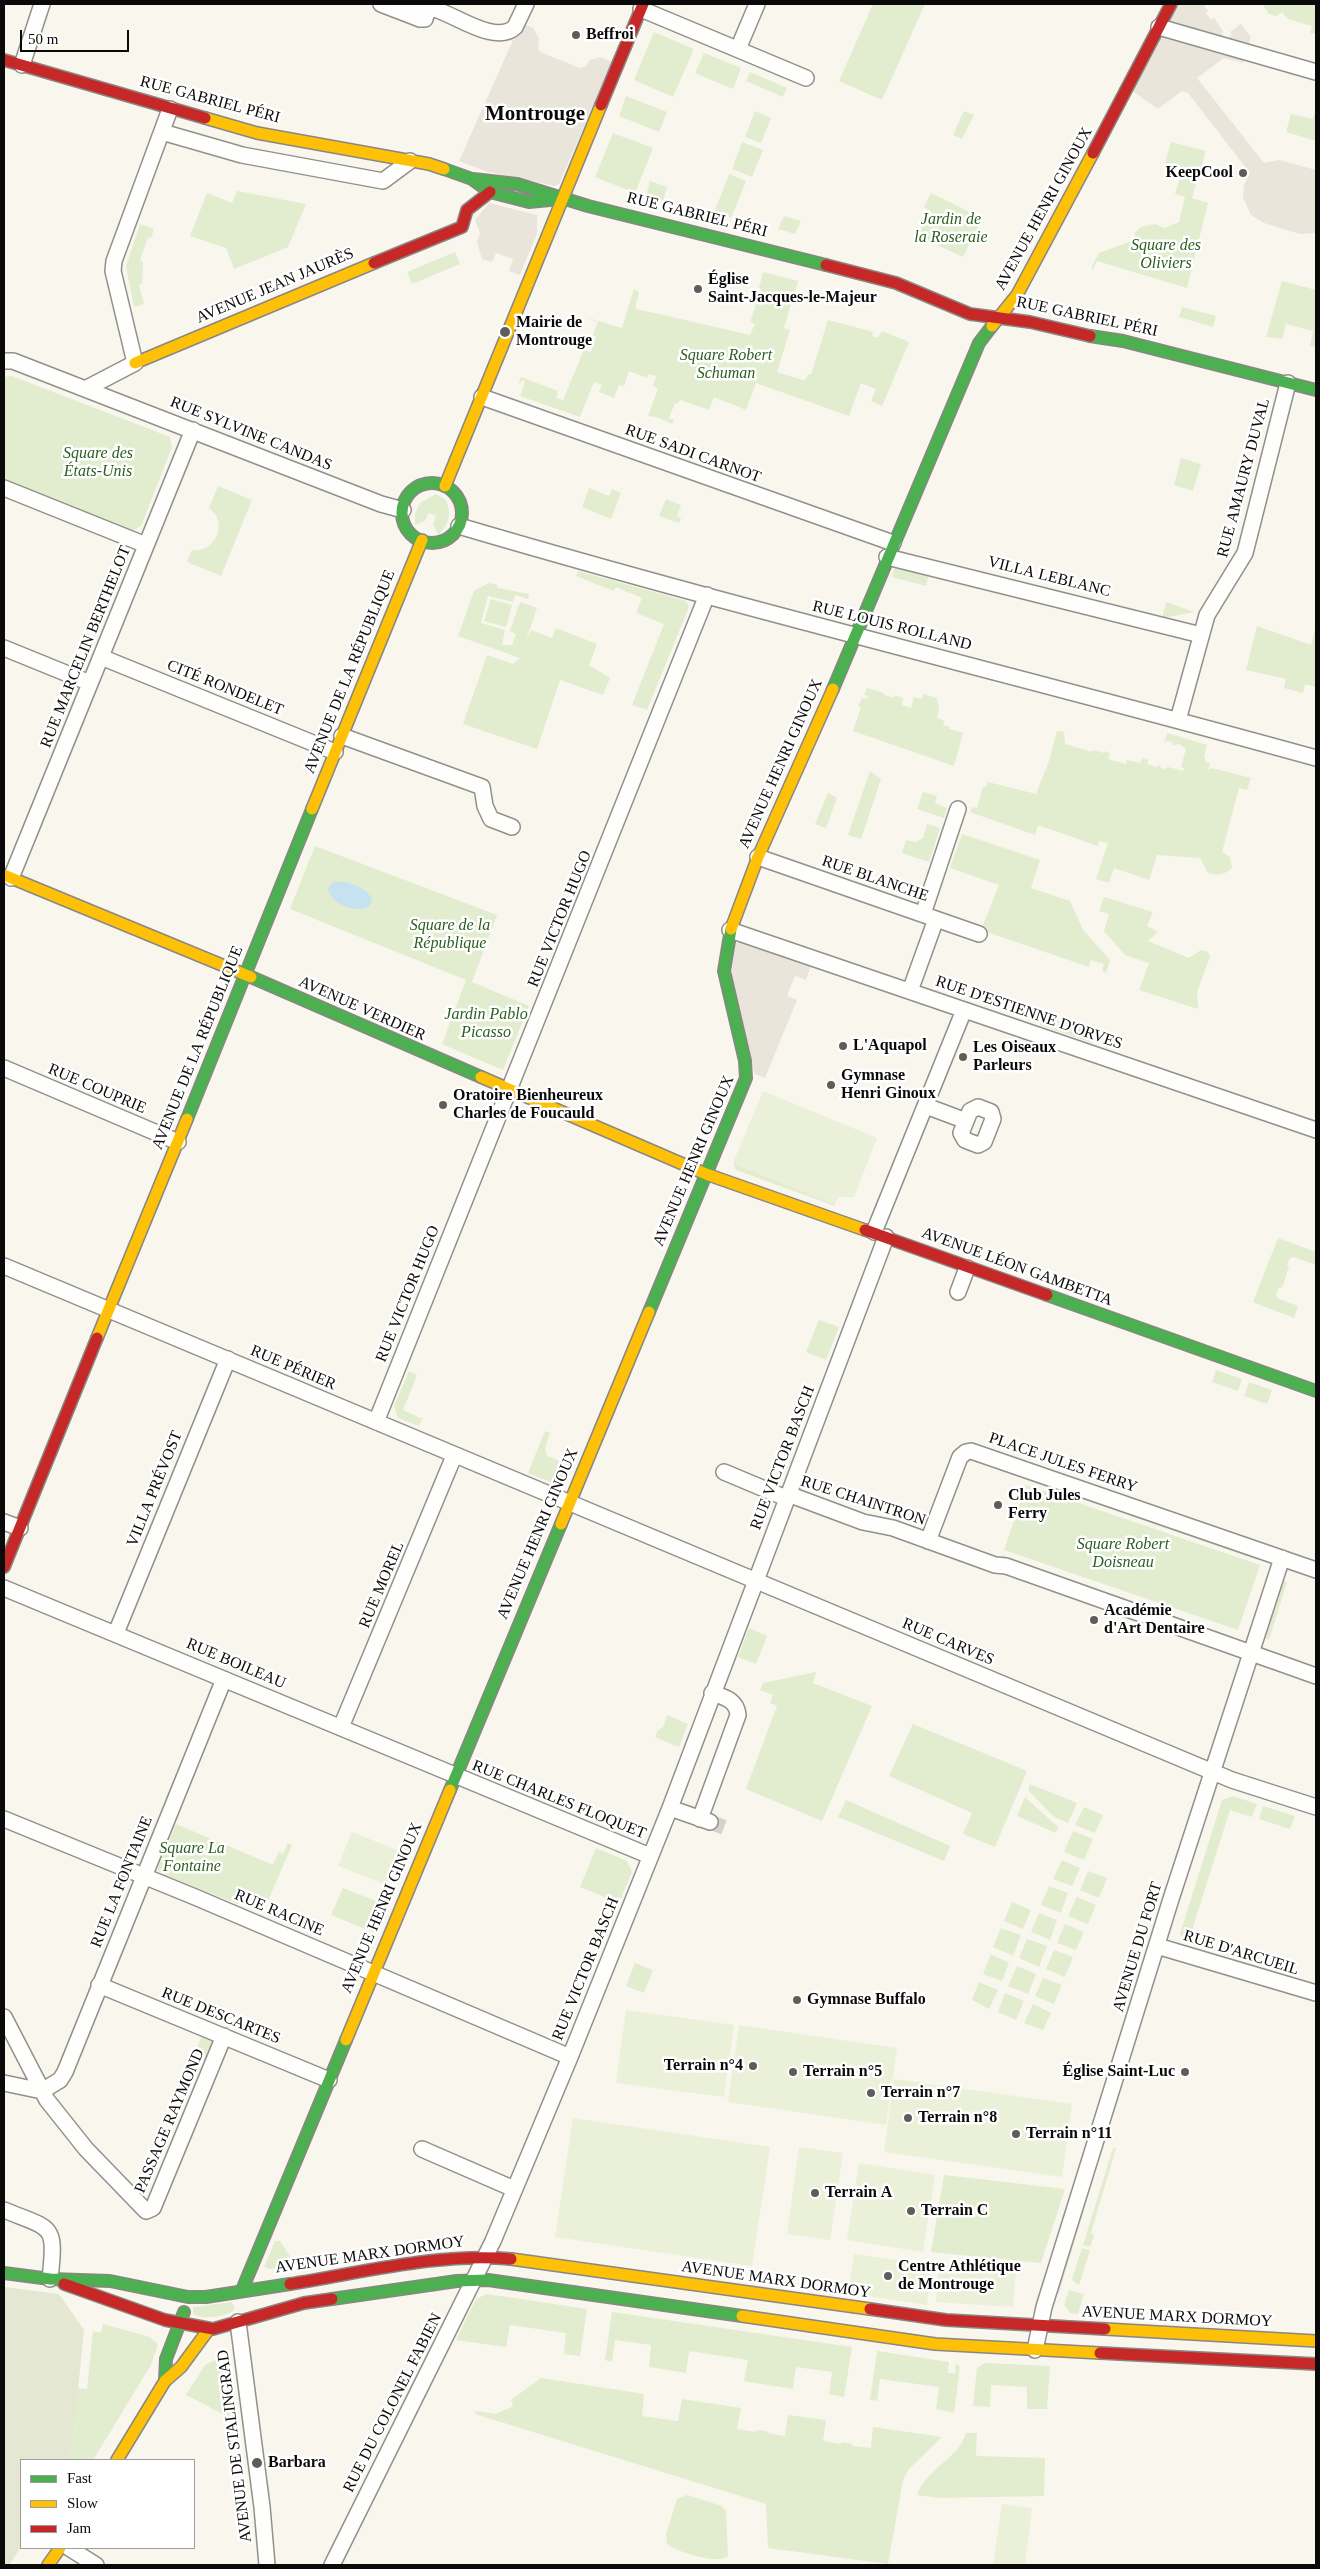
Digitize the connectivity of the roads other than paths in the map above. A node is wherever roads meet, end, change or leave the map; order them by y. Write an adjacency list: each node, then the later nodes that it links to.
1 (42, 4): 11 (street)
2 (381, 4): 6 (street)
3 (526, 4): 6 (street)
4 (757, 4): 9 (street)
5 (1171, 4): 8 (main road, AVENUE HENRI GINOUX)
6 (416, 6)
7 (642, 6): 9 (street); 19 (main road)
8 (1160, 27): 12 (street); 21 (main road, AVENUE HENRI GINOUX)
9 (738, 49): 13 (street)
10 (4, 60): 11 (main road, RUE GABRIEL PÉRI)
11 (22, 65): 14 (main road, RUE GABRIEL PÉRI)
12 (1316, 72)
13 (806, 78)
14 (170, 109): 15 (street); 16 (main road, RUE GABRIEL PÉRI)
15 (162, 132): 16 (street); 23 (street)
16 (410, 161): 17 (main road, RUE GABRIEL PÉRI)
17 (470, 178): 18 (main road, RUE GABRIEL PÉRI); 19 (main road, RUE GABRIEL PÉRI); 20 (main road)
18 (490, 192): 19 (main road, RUE GABRIEL PÉRI); 20 (main road, AVENUE JEAN JAURÈS)
19 (562, 199): 21 (main road, RUE GABRIEL PÉRI); 27 (main road)
20 (468, 210): 23 (main road, AVENUE JEAN JAURÈS)
21 (998, 317): 24 (main road, RUE GABRIEL PÉRI); 35 (main road, AVENUE HENRI GINOUX)
22 (4, 361): 25 (street, RUE SYLVINE CANDAS)
23 (135, 363): 25 (street, AVENUE JEAN JAURÈS)
24 (1288, 383): 26 (main road, RUE GABRIEL PÉRI); 37 (street, RUE AMAURY DUVAL)
25 (87, 388): 28 (street, RUE SYLVINE CANDAS)
26 (1316, 390)
27 (482, 397): 29 (main road); 35 (street, RUE SADI CARNOT)
28 (193, 430): 31 (street, RUE SYLVINE CANDAS); 34 (street, RUE MARCELIN BERTHELOT)
29 (446, 486): 31 (main road); 32 (main road)
30 (4, 488): 34 (street)
31 (403, 510): 33 (main road)
32 (459, 526): 33 (main road); 36 (street, RUE LOUIS ROLLAND)
33 (422, 540): 43 (main road, AVENUE DE LA RÉPUBLIQUE)
34 (146, 545): 40 (street, RUE MARCELIN BERTHELOT)
35 (890, 550): 37 (street, VILLA LEBLANC); 38 (main road, AVENUE HENRI GINOUX)
36 (707, 595): 38 (street, RUE LOUIS ROLLAND); 57 (street, RUE VICTOR HUGO)
37 (1201, 635): 42 (street, RUE AMAURY DUVAL)
38 (856, 636): 42 (street, RUE LOUIS ROLLAND); 48 (main road, AVENUE HENRI GINOUX)
39 (4, 648): 41 (street)
40 (101, 656): 41 (street, RUE MARCELIN BERTHELOT); 44 (street, CITÉ RONDELET)
41 (90, 683): 49 (street, RUE MARCELIN BERTHELOT)
42 (1178, 720): 45 (street, RUE LOUIS ROLLAND)
43 (342, 736): 44 (main road, AVENUE DE LA RÉPUBLIQUE); 47 (street)
44 (335, 752): 53 (main road, AVENUE DE LA RÉPUBLIQUE)
45 (1316, 758)
46 (958, 809): 50 (street)
47 (512, 827)
48 (758, 857): 50 (street, RUE BLANCHE); 51 (main road, AVENUE HENRI GINOUX)
49 (7, 876): 53 (main road, AVENUE VERDIER)
50 (929, 916): 52 (street, RUE BLANCHE); 54 (street)
51 (730, 930): 54 (street, RUE D'ESTIENNE D'ORVES); 62 (main road, AVENUE HENRI GINOUX)
52 (979, 934)
53 (244, 975): 57 (main road, AVENUE VERDIER); 61 (main road, AVENUE DE LA RÉPUBLIQUE)
54 (910, 992): 55 (street, RUE D'ESTIENNE D'ORVES)
55 (964, 1010): 58 (street, RUE VICTOR BASCH); 60 (street, RUE D'ESTIENNE D'ORVES)
56 (4, 1068): 61 (street, RUE COUPRIE)
57 (510, 1090): 62 (main road, AVENUE VERDIER); 70 (street, RUE VICTOR HUGO)
58 (926, 1106): 59 (street); 63 (street, RUE VICTOR BASCH)
59 (966, 1121)
60 (1316, 1130)
61 (178, 1142): 67 (main road, AVENUE DE LA RÉPUBLIQUE)
62 (706, 1174): 63 (main road, AVENUE LÉON GAMBETTA); 74 (main road, AVENUE HENRI GINOUX)
63 (880, 1234): 65 (main road, AVENUE LÉON GAMBETTA); 73 (street, RUE VICTOR BASCH)
64 (4, 1266): 67 (street, RUE PÉRIER)
65 (967, 1268): 66 (street); 69 (main road, AVENUE LÉON GAMBETTA)
66 (958, 1292)
67 (108, 1311): 68 (street, RUE PÉRIER); 76 (main road, AVENUE DE LA RÉPUBLIQUE)
68 (228, 1359): 70 (street, RUE PÉRIER); 83 (street, VILLA PRÉVOST)
69 (1316, 1391)
70 (376, 1422): 71 (street, RUE PÉRIER)
71 (454, 1456): 74 (street, RUE PÉRIER); 88 (street, RUE MOREL)
72 (724, 1472): 73 (street, RUE CHAINTRON)
73 (787, 1496): 77 (street, RUE CHAINTRON); 81 (street, RUE VICTOR BASCH)
74 (568, 1504): 81 (street, RUE CARVES); 90 (main road, AVENUE HENRI GINOUX)
75 (4, 1522): 76 (street)
76 (20, 1528): 79 (main road, AVENUE DE LA RÉPUBLIQUE)
77 (928, 1541): 78 (street, PLACE JULES FERRY); 84 (street)
78 (1282, 1558): 80 (street, PLACE JULES FERRY); 84 (street, AVENUE DU FORT)
79 (4, 1567)
80 (1316, 1570)
81 (755, 1581): 87 (street, RUE VICTOR BASCH); 89 (street, RUE CARVES)
82 (4, 1588): 83 (street, RUE BOILEAU)
83 (116, 1633): 86 (street, RUE BOILEAU)
84 (1252, 1653): 85 (street); 89 (street, AVENUE DU FORT)
85 (1316, 1676)
86 (224, 1678): 88 (street, RUE BOILEAU); 95 (street, RUE LA FONTAINE)
87 (712, 1693): 92 (street, RUE VICTOR BASCH); 92 (street)
88 (341, 1727): 90 (street, RUE BOILEAU)
89 (1212, 1772): 91 (street, RUE CARVES); 96 (street, AVENUE DU FORT)
90 (455, 1775): 94 (street, RUE CHARLES FLOQUET); 97 (main road, AVENUE HENRI GINOUX)
91 (1316, 1807)
92 (670, 1808): 94 (street, RUE VICTOR BASCH)
93 (4, 1819): 95 (street, RUE RACINE)
94 (650, 1856): 102 (street, RUE VICTOR BASCH)
95 (143, 1875): 97 (street, RUE RACINE); 98 (street, RUE LA FONTAINE)
96 (1157, 1946): 99 (street, RUE D'ARCUEIL); 117 (street, AVENUE DU FORT)
97 (373, 1972): 102 (street, RUE RACINE); 103 (main road, AVENUE HENRI GINOUX)
98 (99, 1985): 101 (street, RUE DESCARTES); 105 (street, RUE LA FONTAINE)
99 (1316, 1993)
100 (4, 2017): 105 (street)
101 (224, 2036): 103 (street, RUE DESCARTES); 105 (street, PASSAGE RAYMOND)
102 (570, 2056): 107 (street, RUE VICTOR BASCH)
103 (328, 2080): 113 (main road, AVENUE HENRI GINOUX)
104 (4, 2083): 105 (street)
105 (42, 2091)
106 (422, 2150): 107 (street)
107 (514, 2189): 109 (street, RUE VICTOR BASCH)
108 (4, 2210): 111 (street)
109 (485, 2256): 112 (street, RUE DU COLONEL FABIEN); 113 (main road, AVENUE MARX DORMOY); 117 (main road, AVENUE MARX DORMOY)
110 (4, 2273): 111 (main road)
111 (50, 2279): 114 (main road); 116 (main road)
112 (474, 2280): 115 (main road); 120 (main road); 129 (street, RUE DU COLONEL FABIEN)
113 (238, 2291): 114 (main road, AVENUE MARX DORMOY); 115 (main road)
114 (188, 2297): 116 (main road)
115 (239, 2311): 118 (main road); 128 (street, AVENUE DE STALINGRAD)
116 (181, 2324): 118 (main road); 122 (main road)
117 (1040, 2326): 119 (main road, AVENUE MARX DORMOY); 120 (street, AVENUE DU FORT)
118 (209, 2330): 122 (main road)
119 (1316, 2342)
120 (1035, 2350): 121 (main road)
121 (1316, 2364)
122 (165, 2382): 123 (main road)
123 (118, 2459)
124 (59, 2549): 126 (main road)
125 (71, 2549): 127 (street)
126 (48, 2565)
127 (96, 2565)
128 (266, 2565)
129 (332, 2565)

